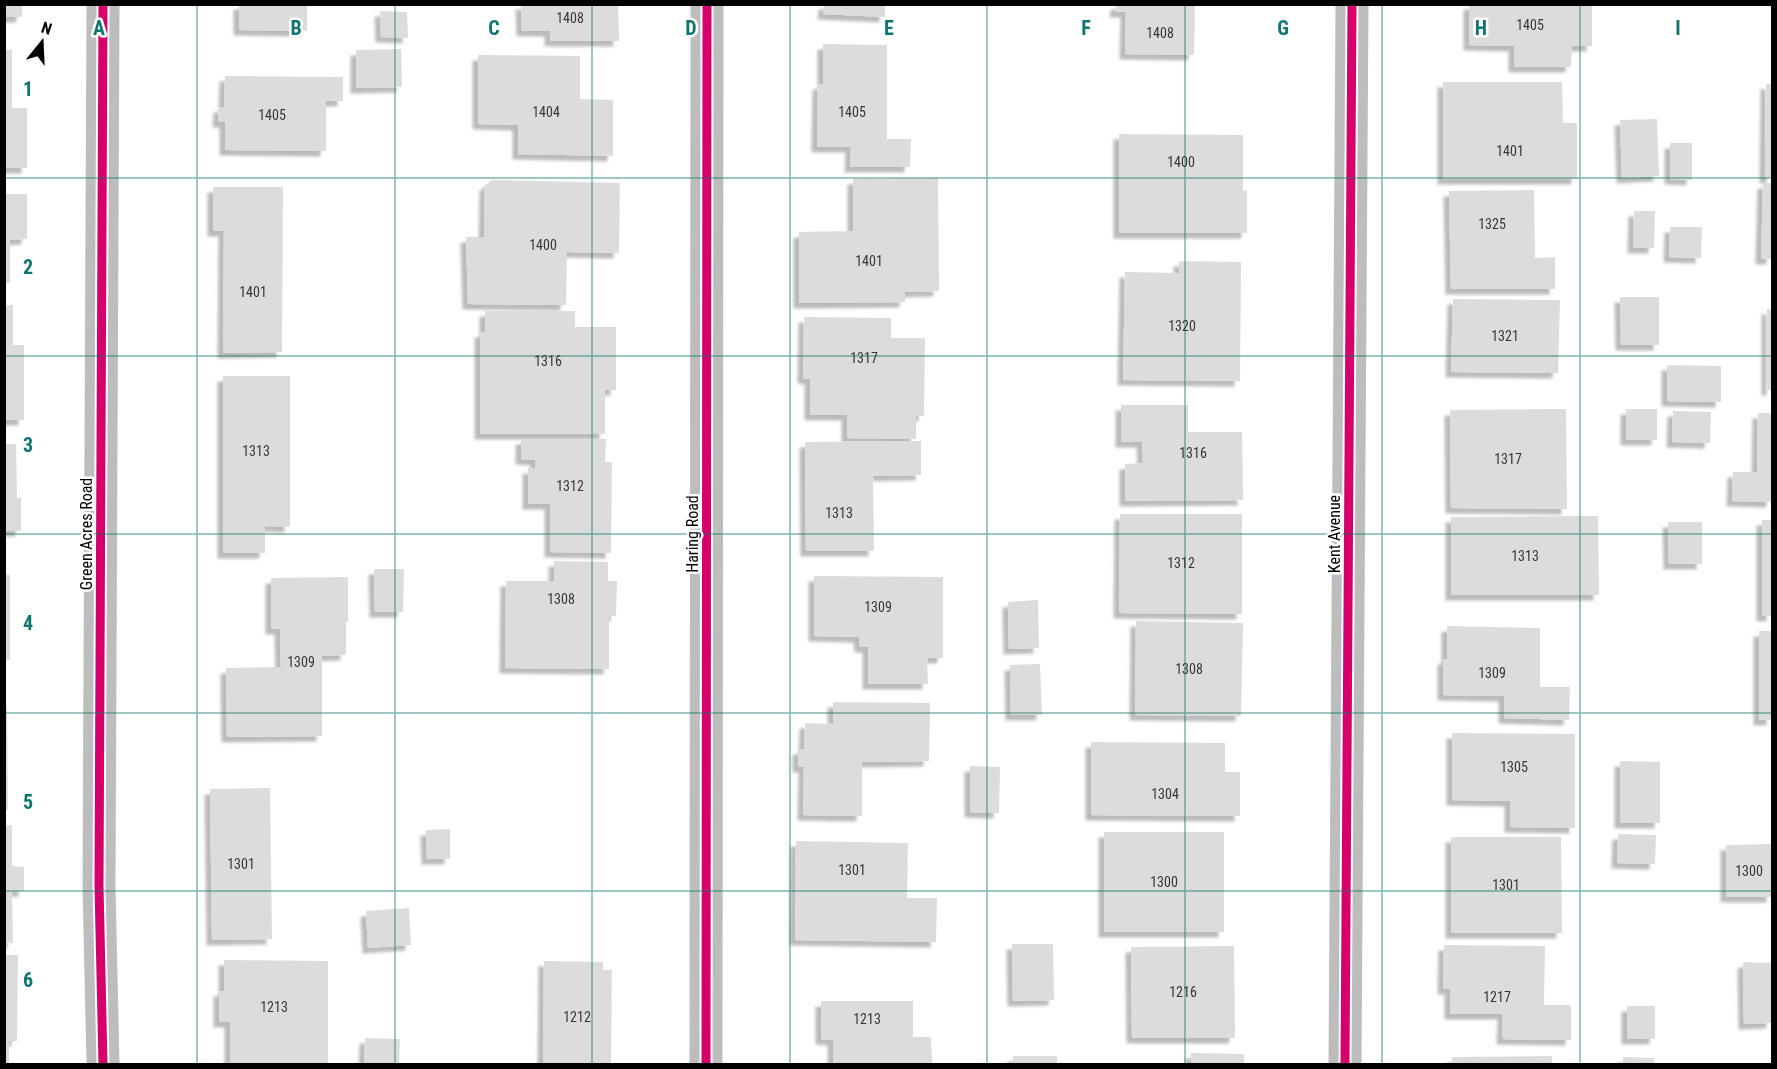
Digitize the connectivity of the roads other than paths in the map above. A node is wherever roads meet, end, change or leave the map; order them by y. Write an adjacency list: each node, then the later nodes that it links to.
1 (103, 4): 4 (street, Green Acres Road)
2 (707, 4): 5 (street, Haring Road)
3 (1352, 4): 6 (street, Kent Avenue)
4 (103, 1065)
5 (706, 1065)
6 (1345, 1065)

